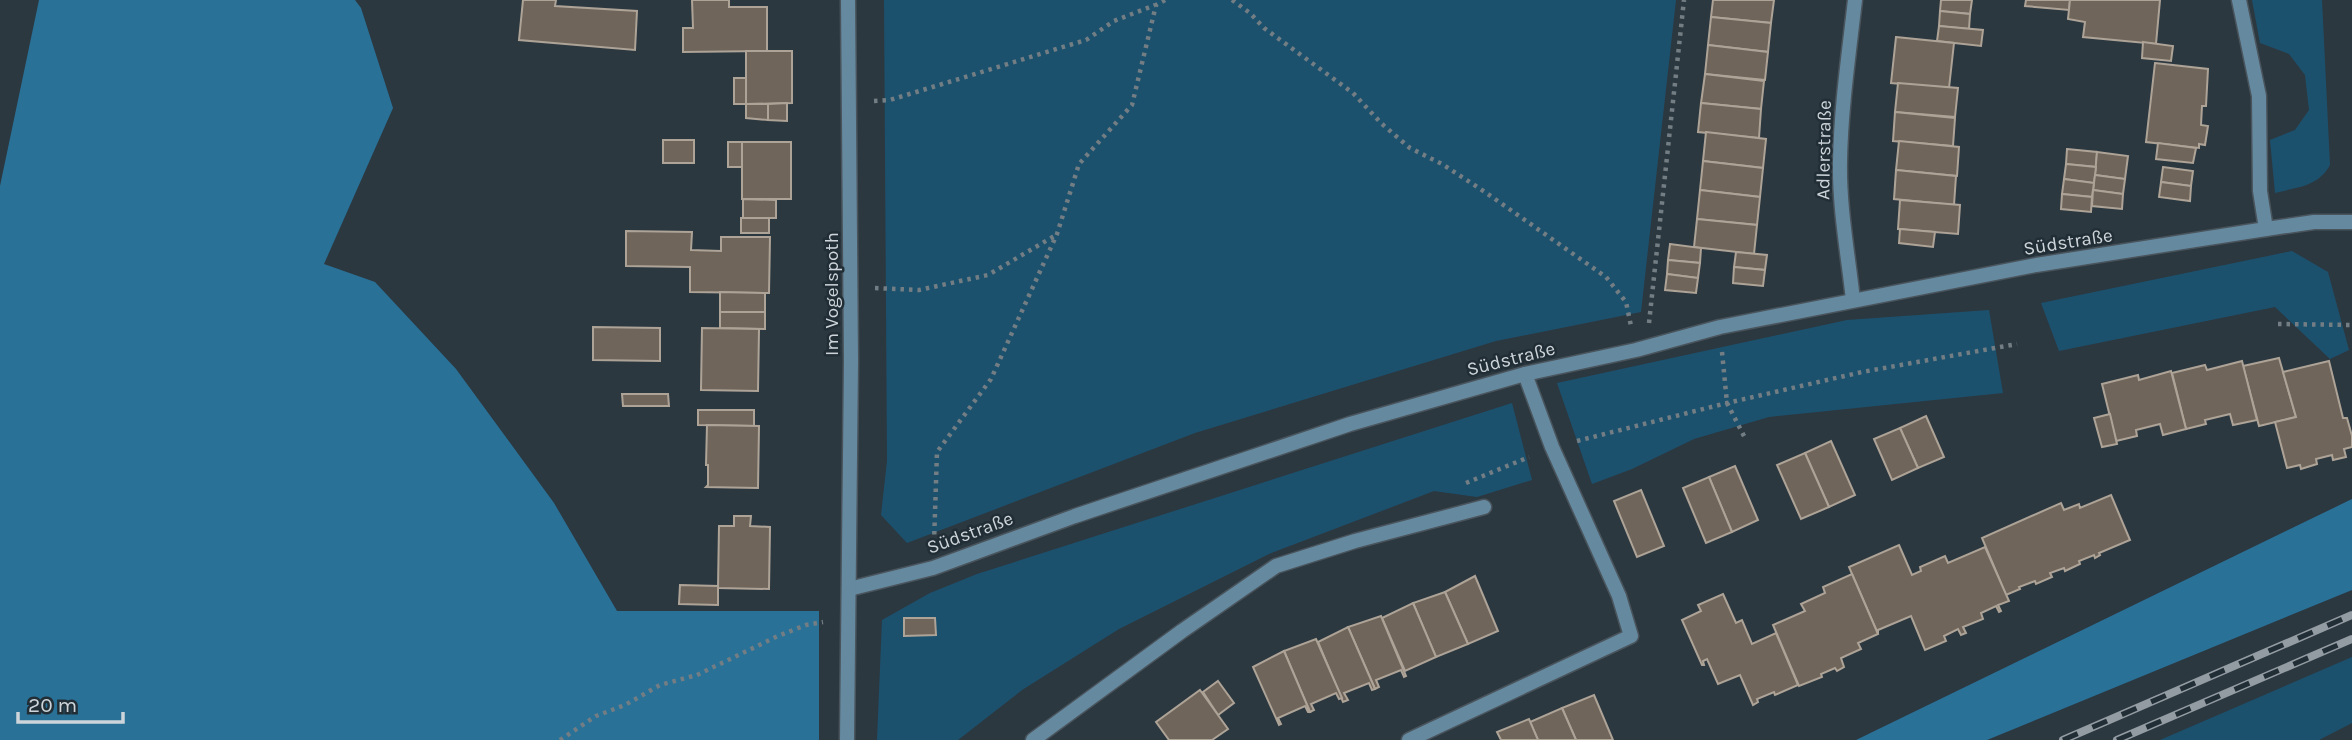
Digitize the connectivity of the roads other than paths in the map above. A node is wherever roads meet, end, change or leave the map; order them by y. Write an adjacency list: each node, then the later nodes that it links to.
1 (848, 0): 9 (street, Im Vogelspoth)
2 (1855, 0): 6 (street, Adlerstraße)
3 (2239, 0): 5 (street)
4 (2352, 222): 5 (street, Südstraße)
5 (2266, 229): 6 (street, Südstraße)
6 (1853, 300): 7 (street, Südstraße)
7 (1525, 374): 9 (street, Südstraße); 12 (street)
8 (1484, 507): 11 (street)
9 (849, 589): 10 (street)
10 (847, 740)
11 (1033, 740)
12 (1409, 740)

